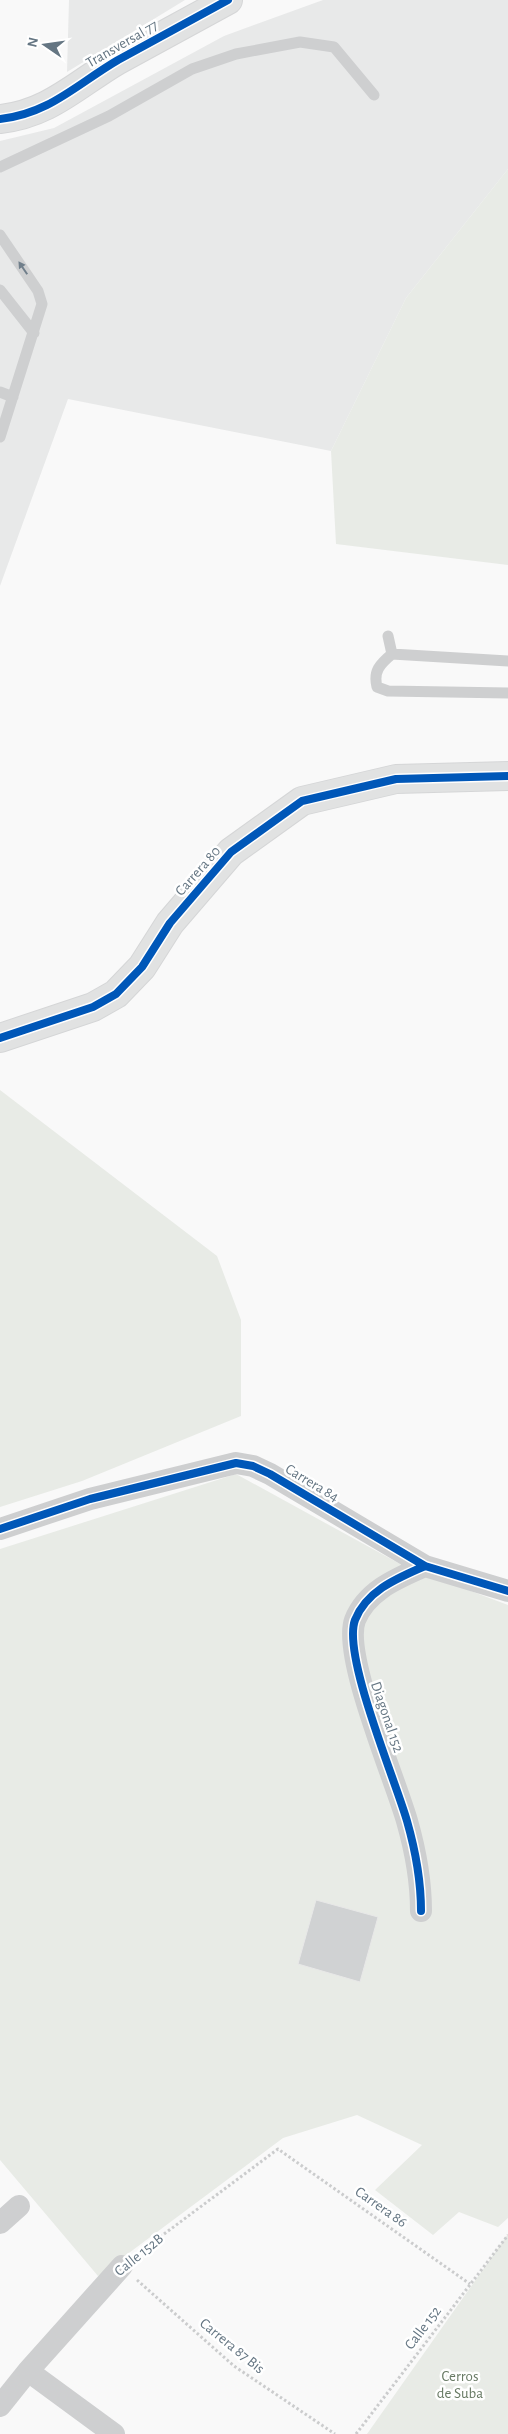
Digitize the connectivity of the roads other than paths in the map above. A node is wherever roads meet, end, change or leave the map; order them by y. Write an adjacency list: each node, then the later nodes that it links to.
1 (228, 0): 3 (street, Transversal 77)
2 (374, 95): 4 (lane)
3 (0, 118)
4 (0, 167)
5 (0, 235): 7 (lane, one-way to 5)
6 (0, 290): 7 (lane)
7 (34, 333): 9 (lane)
8 (0, 392): 9 (lane)
9 (13, 396): 10 (lane)
10 (0, 436)
11 (388, 636): 12 (lane)
12 (392, 654): 13 (lane); 14 (lane)
13 (508, 660)
14 (508, 693)
15 (508, 776): 16 (street, Carrera 80)
16 (0, 1038)
17 (0, 1529): 18 (street, Carrera 84)
18 (425, 1566): 19 (street, Carrera 84); 20 (street, Diagonal 152)
19 (508, 1591)
20 (421, 1911)
21 (19, 2206): 22 (street)
22 (0, 2223)
23 (122, 2266): 24 (street, Calle 152B)
24 (28, 2371): 25 (street, Calle 152B); 26 (street)
25 (0, 2406)
26 (114, 2434)

